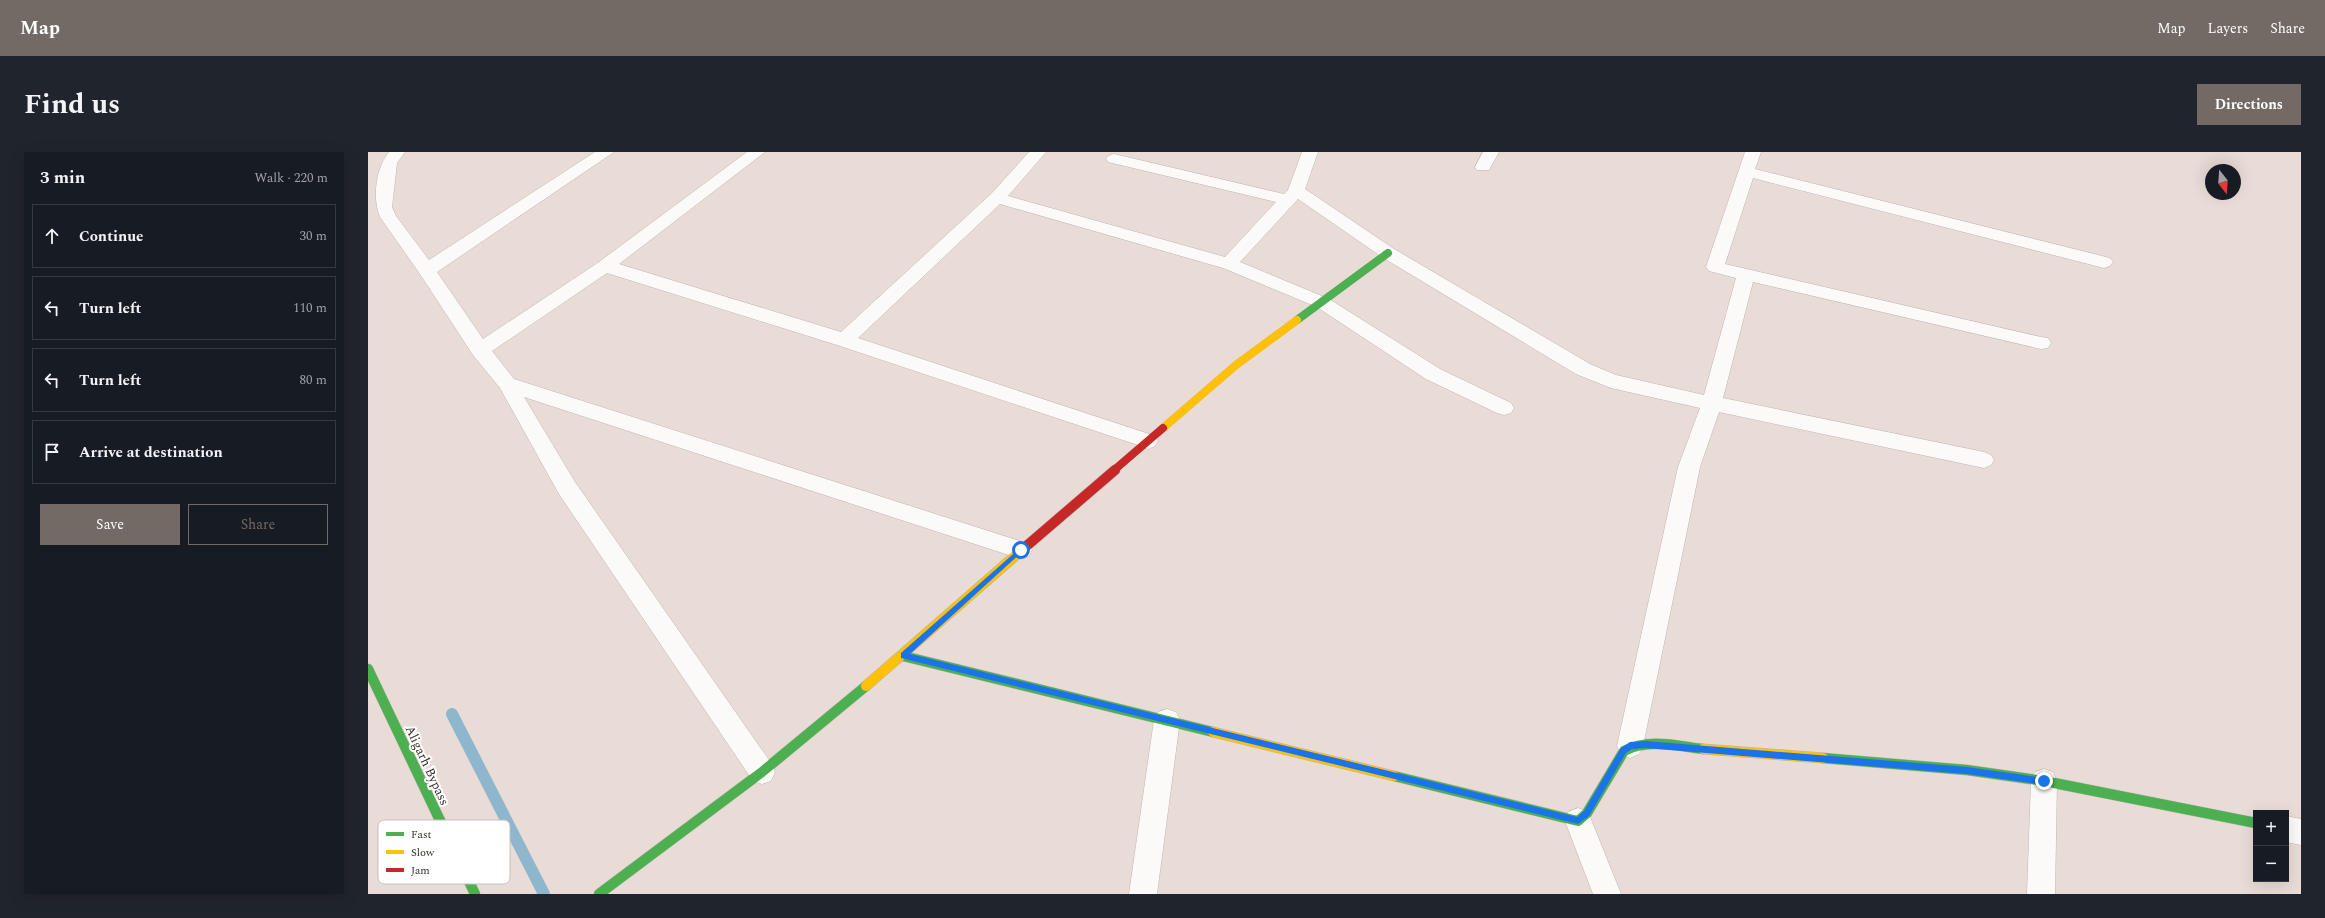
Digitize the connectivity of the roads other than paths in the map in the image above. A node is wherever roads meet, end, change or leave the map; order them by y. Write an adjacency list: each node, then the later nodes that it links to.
1 (397, 152): 17 (street)
2 (606, 152): 17 (street)
3 (757, 152): 16 (street)
4 (1038, 152): 12 (street)
5 (1310, 152): 11 (street)
6 (1491, 152): 9 (street)
7 (1753, 152): 10 (street)
8 (1114, 159): 11 (street)
9 (1483, 167)
10 (1748, 172): 14 (street); 18 (street)
11 (1292, 195): 13 (street); 15 (street)
12 (997, 198): 15 (street); 20 (street)
13 (1388, 253): 19 (main road); 24 (street)
14 (2104, 262)
15 (1229, 264): 19 (street)
16 (605, 266): 20 (street); 22 (street)
17 (427, 270): 22 (street)
18 (1746, 275): 21 (street); 24 (street)
19 (1323, 303): 25 (street); 26 (main road)
20 (844, 340): 26 (street)
21 (2041, 343)
22 (480, 350): 23 (street)
23 (507, 384): 28 (street); 33 (street)
24 (1712, 403): 27 (street); 32 (street)
25 (1504, 408)
26 (1148, 441): 28 (main road)
27 (1984, 460)
28 (1021, 550): 29 (main road)
29 (903, 656): 31 (main road); 33 (main road)
30 (368, 669): 35 (main road, Aligarh Bypass)
31 (1167, 720): 36 (main road); 43 (street)
32 (1630, 746): 34 (main road); 36 (main road)
33 (762, 772): 42 (main road)
34 (2044, 781): 37 (main road); 45 (street)
35 (440, 820)
36 (1578, 821): 44 (street)
37 (2253, 822)
38 (2289, 830): 39 (street)
39 (2301, 832)
40 (470, 884): 41 (main road, Aligarh Bypass)
41 (475, 894)
42 (599, 894)
43 (1143, 894)
44 (1606, 894)
45 (2041, 894)

